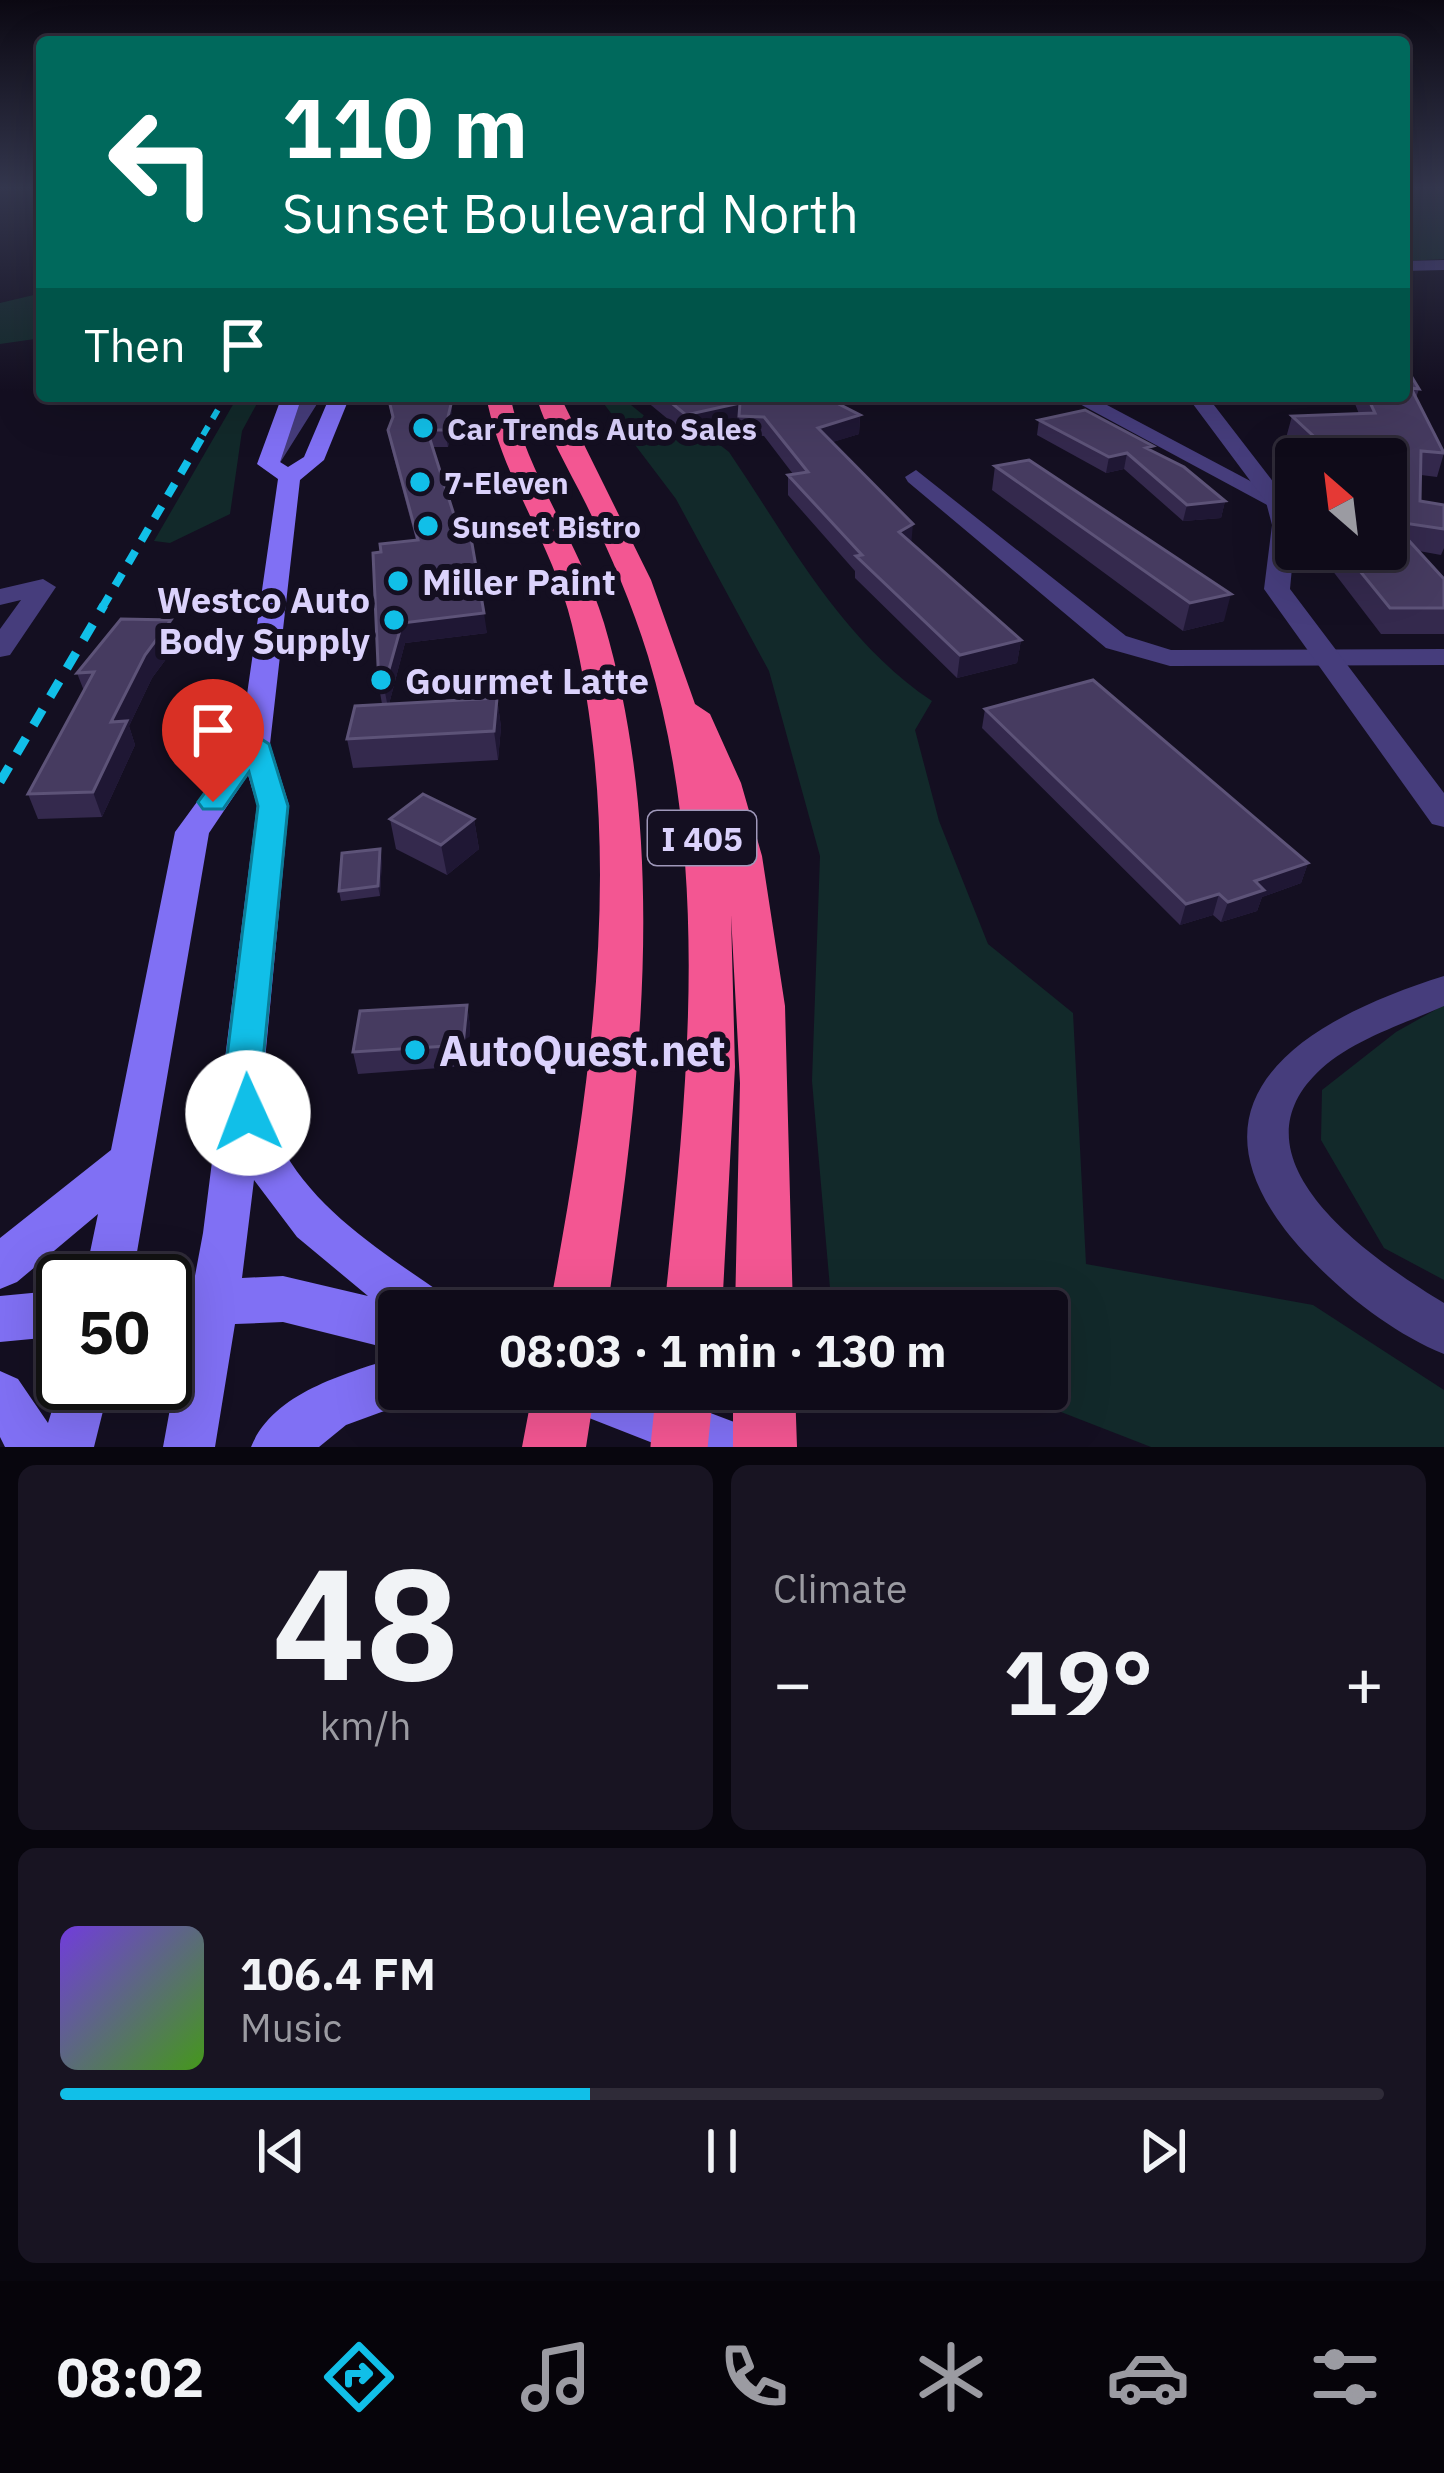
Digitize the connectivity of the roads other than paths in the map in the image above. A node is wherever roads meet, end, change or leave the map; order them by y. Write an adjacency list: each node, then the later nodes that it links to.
1 (1410, 266): 2 (street)
2 (1444, 266)
3 (291, 402): 12 (main road)
4 (312, 402): 12 (street)
5 (315, 402): 11 (street)
6 (337, 402): 11 (main road)
7 (500, 402): 30 (highway, I 405)
8 (551, 402): 21 (highway, I 405)
9 (1087, 402): 15 (street)
10 (1202, 402): 14 (street)
11 (313, 460): 12 (main road)
12 (279, 470): 22 (main road)
13 (916, 477): 19 (street)
14 (1275, 498)
15 (1275, 500)
16 (1279, 570): 19 (street)
17 (0, 597): 18 (street)
18 (0, 649)
19 (1324, 655): 20 (street); 23 (street)
20 (1444, 657)
21 (668, 666): 31 (highway, I 405); 32 (highway)
22 (255, 744): 25 (main road); 26 (main road)
23 (1444, 816)
24 (1444, 990): 38 (street)
25 (242, 1081): 29 (main road); 33 (main road)
26 (134, 1157): 27 (main road); 28 (main road)
27 (114, 1254)
28 (0, 1267)
29 (398, 1290)
30 (582, 1290)
31 (694, 1290)
32 (764, 1290)
33 (216, 1301): 34 (main road); 37 (main road); 48 (main road)
34 (192, 1303)
35 (36, 1316): 36 (main road)
36 (0, 1319)
37 (378, 1323)
38 (1444, 1330)
39 (378, 1389): 49 (main road)
40 (0, 1397): 46 (main road)
41 (78, 1410): 47 (main road)
42 (560, 1410): 50 (highway)
43 (634, 1410): 52 (main road)
44 (683, 1410): 51 (highway, bridge)
45 (764, 1410): 53 (highway)
46 (32, 1447)
47 (68, 1447)
48 (189, 1447)
49 (277, 1447)
50 (554, 1447)
51 (679, 1447)
52 (731, 1447)
53 (765, 1447)

